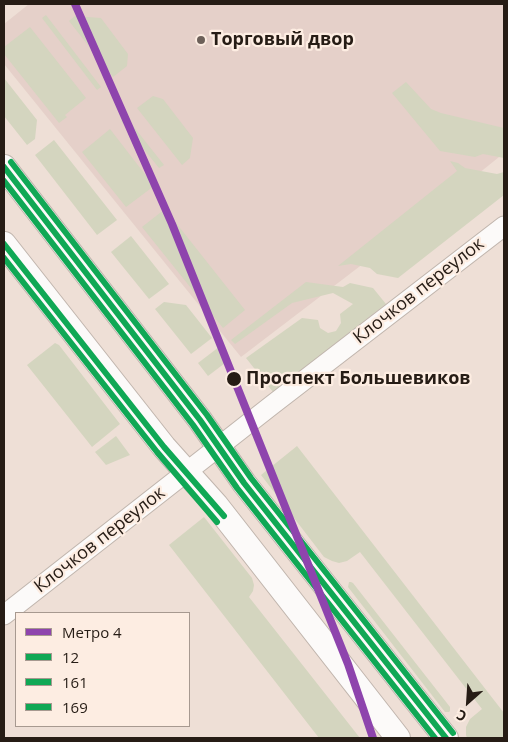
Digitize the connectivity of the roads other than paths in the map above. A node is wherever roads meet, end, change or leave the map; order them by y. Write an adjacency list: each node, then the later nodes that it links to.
1 (4, 167): 4 (street)
2 (504, 226): 4 (street, Клочков переулок)
3 (4, 244): 5 (street)
4 (219, 446): 5 (street, Клочков переулок); 8 (street)
5 (186, 472): 6 (street, Клочков переулок); 7 (street)
6 (4, 615)
7 (398, 738)
8 (446, 738)

